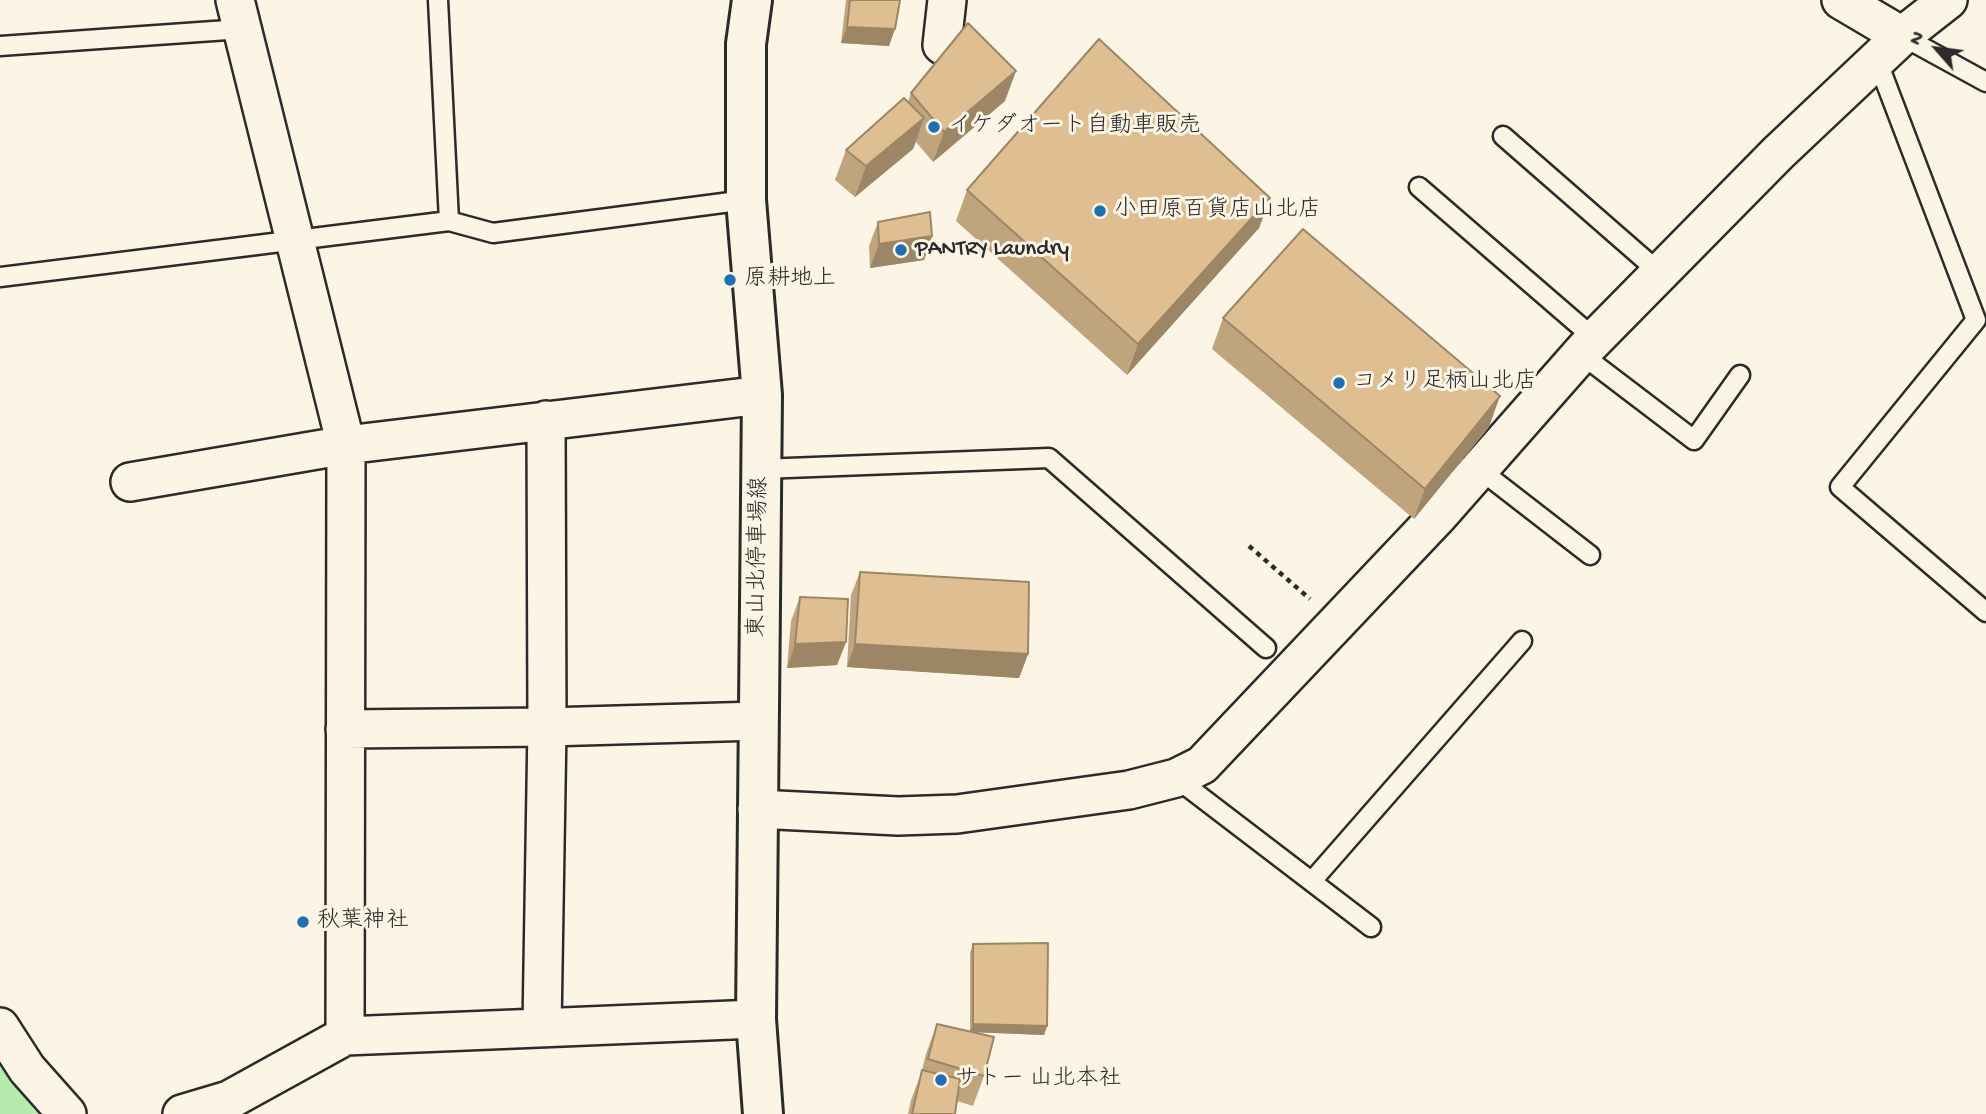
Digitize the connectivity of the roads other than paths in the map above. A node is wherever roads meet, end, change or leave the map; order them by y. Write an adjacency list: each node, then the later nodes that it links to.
1 (438, 0): 14 (lane)
2 (752, 0): 13 (main road, 東山北停車場線)
3 (947, 0): 7 (street)
4 (1841, 0): 9 (street)
5 (1948, 0): 9 (street)
6 (239, 15): 8 (lane); 15 (street)
7 (942, 45)
8 (0, 46)
9 (1889, 48): 10 (lane); 16 (street); 27 (lane)
10 (1986, 82)
11 (1503, 136): 16 (lane)
12 (1419, 187): 18 (lane)
13 (746, 200): 14 (lane); 20 (main road, 東山北停車場線)
14 (449, 220): 15 (lane)
15 (295, 242): 17 (lane); 22 (street)
16 (1660, 273): 18 (street)
17 (0, 277)
18 (1588, 346): 19 (lane); 24 (street)
19 (1740, 375)
20 (762, 394): 21 (street); 23 (main road, 東山北停車場線)
21 (546, 420): 22 (street); 31 (street)
22 (346, 445): 25 (street); 32 (street)
23 (761, 469): 29 (lane); 30 (main road, 東山北停車場線)
24 (1479, 469): 26 (lane); 33 (street)
25 (130, 482)
26 (1590, 555)
27 (1986, 612)
28 (1522, 641): 35 (lane)
29 (1266, 648)
30 (758, 721): 31 (street); 34 (main road, 東山北停車場線)
31 (547, 727): 32 (street); 38 (street)
32 (345, 729): 40 (street)
33 (1177, 778): 34 (street); 35 (lane)
34 (757, 809): 37 (main road, 東山北停車場線)
35 (1312, 881): 36 (lane)
36 (1371, 927)
37 (756, 1019): 38 (street); 43 (main road, 東山北停車場線)
38 (542, 1026): 40 (street)
39 (0, 1027): 41 (street)
40 (345, 1035): 42 (street)
41 (67, 1114)
42 (182, 1114)
43 (764, 1114)

